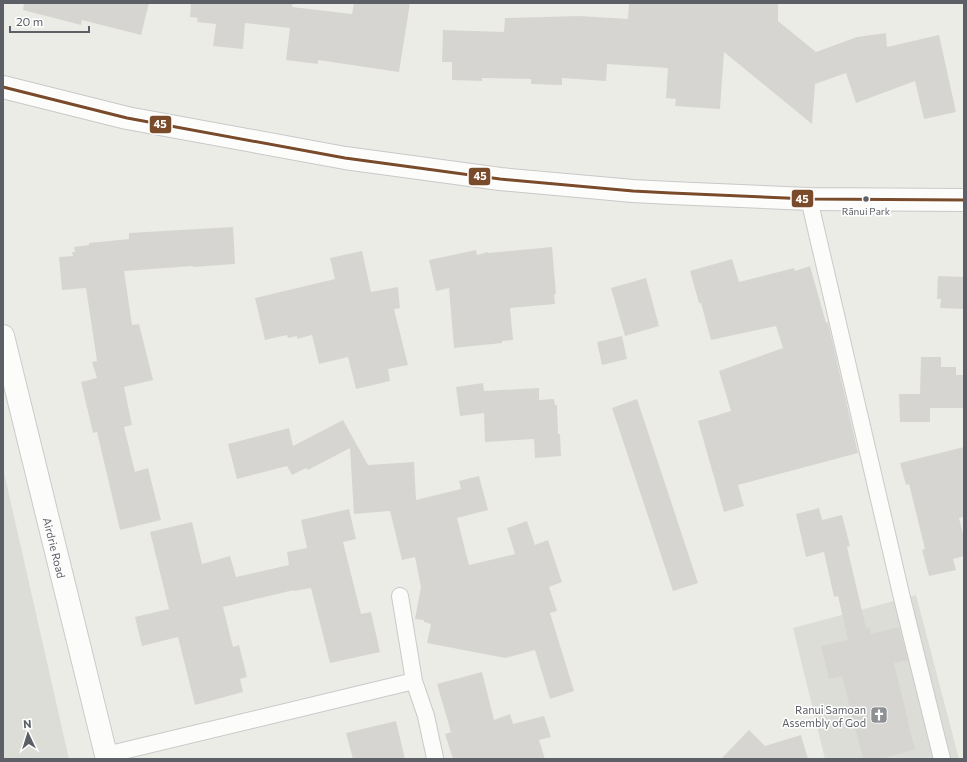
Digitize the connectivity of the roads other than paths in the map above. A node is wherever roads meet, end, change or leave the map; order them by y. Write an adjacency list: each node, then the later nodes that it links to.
1 (3, 87): 2 (main road)
2 (809, 199): 3 (main road); 9 (lane)
3 (964, 200)
4 (3, 336): 7 (main road, Airdrie Road)
5 (400, 596): 6 (lane)
6 (414, 681): 7 (lane); 8 (lane)
7 (106, 757)
8 (435, 758)
9 (942, 759)

